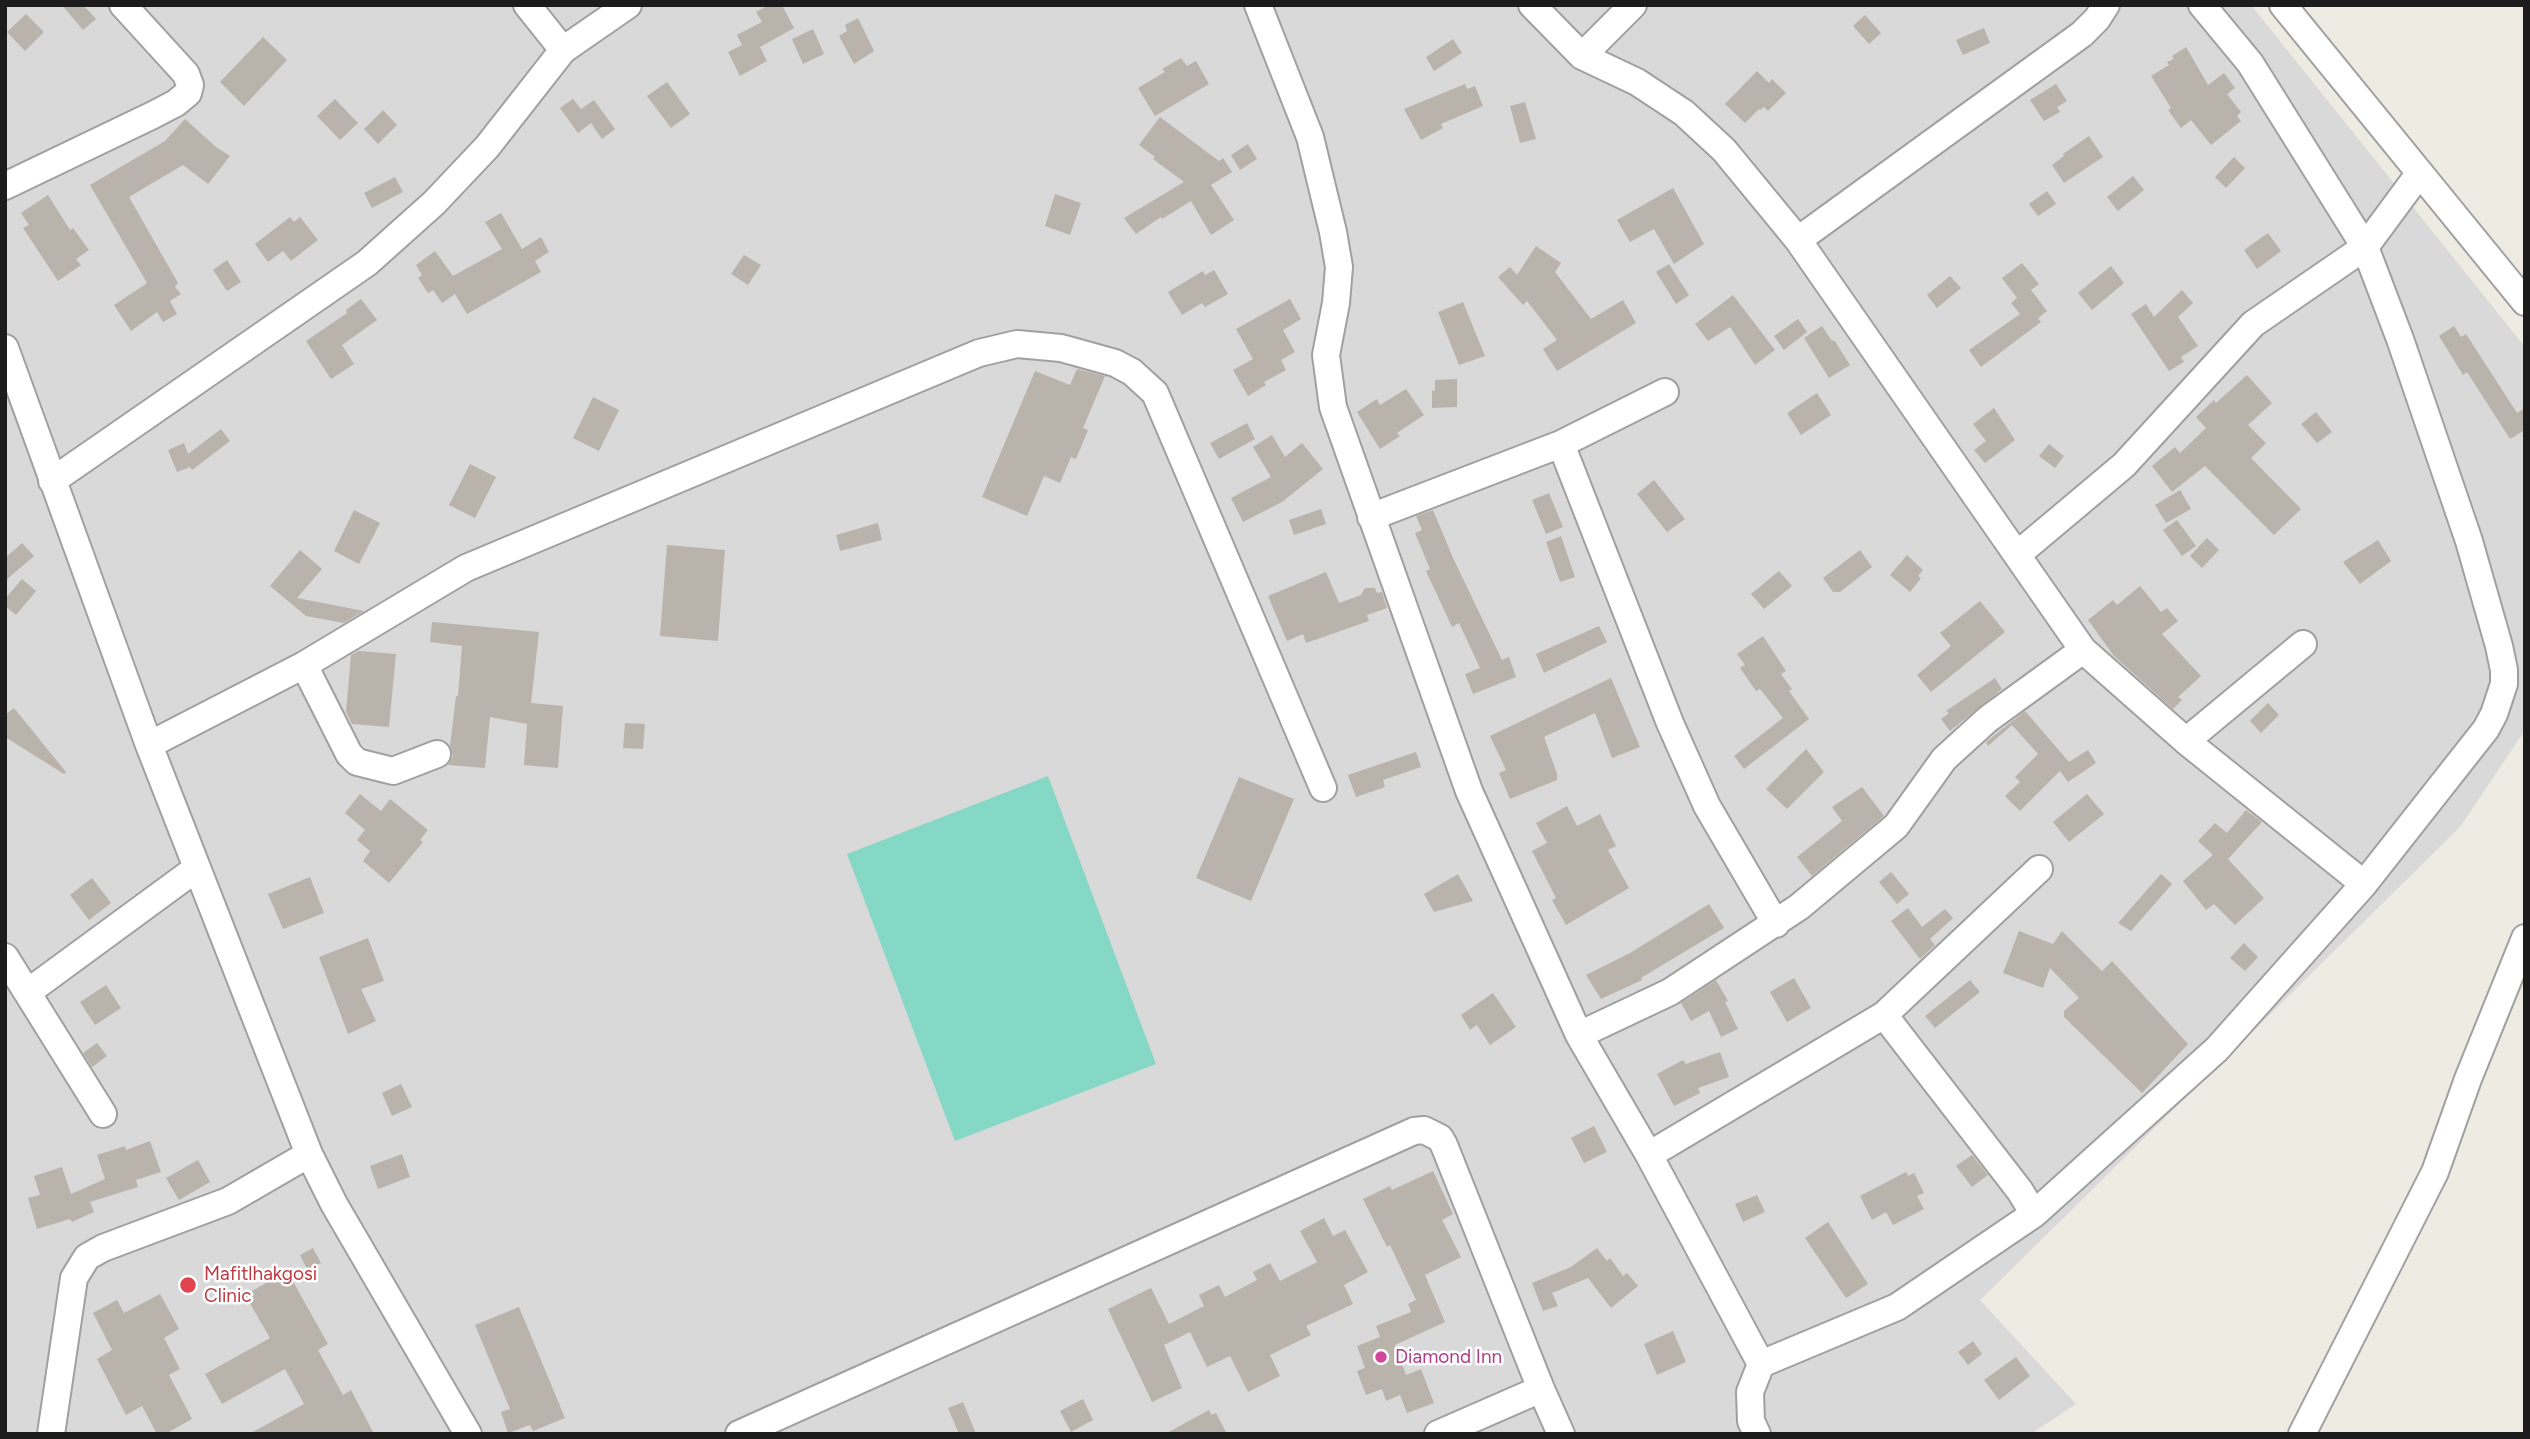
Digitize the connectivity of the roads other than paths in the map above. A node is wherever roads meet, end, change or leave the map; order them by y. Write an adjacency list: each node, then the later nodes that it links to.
1 (123, 5): 13 (street)
2 (527, 5): 10 (street)
3 (628, 5): 10 (street)
4 (1258, 5): 21 (street)
5 (1532, 5): 11 (street)
6 (1633, 5): 11 (street)
7 (2106, 5): 14 (street)
8 (2202, 5): 15 (street)
9 (2283, 5): 12 (street)
10 (564, 50): 20 (street)
11 (1582, 57): 14 (street)
12 (2419, 174): 15 (street); 16 (street)
13 (5, 186)
14 (1797, 240): 22 (street)
15 (2365, 247): 22 (street); 32 (street)
16 (2525, 302)
17 (5, 348): 20 (street)
18 (1665, 392): 19 (street)
19 (1561, 444): 21 (street); 33 (street)
20 (52, 481): 27 (street)
21 (1371, 517): 38 (street)
22 (2018, 554): 24 (street)
23 (2302, 644): 26 (street)
24 (2083, 650): 26 (street); 33 (street)
25 (304, 666): 27 (street); 28 (street); 29 (street)
26 (2186, 741): 32 (street)
27 (149, 745): 30 (street)
28 (437, 754)
29 (1323, 788)
30 (197, 868): 36 (street); 40 (street)
31 (2039, 869): 37 (street)
32 (2364, 884): 42 (street)
33 (1776, 924): 38 (street)
34 (2525, 938): 51 (street)
35 (5, 957): 36 (street)
36 (28, 992): 39 (street)
37 (1884, 1015): 41 (street); 42 (street)
38 (1579, 1035): 41 (street)
39 (103, 1114)
40 (309, 1154): 46 (street); 47 (street)
41 (1649, 1155): 43 (street)
42 (2034, 1214): 43 (street)
43 (1761, 1364): 50 (street)
44 (1541, 1389): 45 (street); 48 (street); 49 (street)
45 (743, 1433)
46 (51, 1434)
47 (468, 1434)
48 (1438, 1434)
49 (1561, 1434)
50 (1756, 1434)
51 (2302, 1434)

